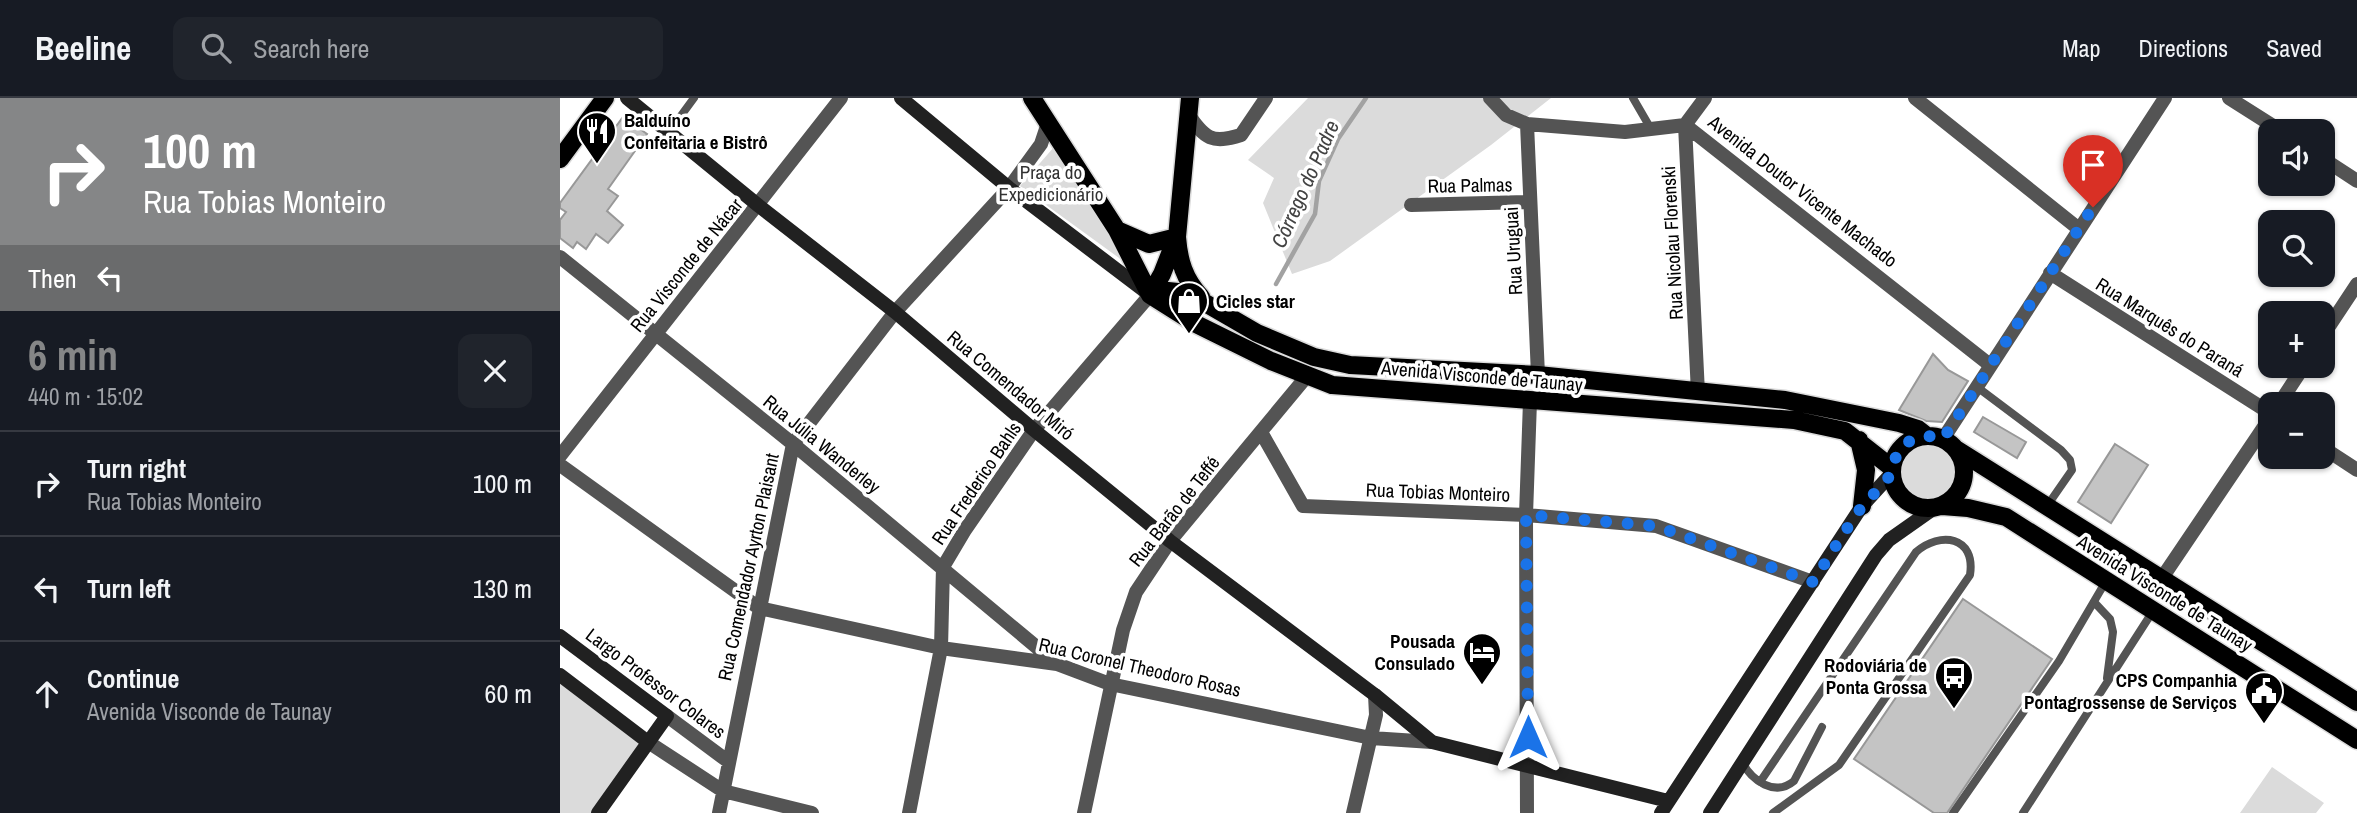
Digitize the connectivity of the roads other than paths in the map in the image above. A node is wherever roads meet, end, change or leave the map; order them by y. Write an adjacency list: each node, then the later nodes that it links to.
1 (605, 98): 21 (main road)
2 (627, 98): 20 (main road, Rua Comendador Miró)
3 (694, 98): 20 (lane)
4 (841, 98): 27 (street, Rua Visconde de Nácar)
5 (901, 98): 24 (main road)
6 (1032, 98): 16 (main road)
7 (1266, 98): 14 (street)
8 (1490, 98): 17 (street, Avenida Doutor Vicente Machado)
9 (1633, 98): 19 (lane)
10 (1704, 98): 18 (street)
11 (1914, 98): 28 (street)
12 (2165, 98): 28 (street)
13 (2229, 98): 15 (street)
14 (1189, 106): 30 (main road)
15 (2262, 119)
16 (1048, 123): 24 (street, Rua Comendador Ayrton Plaisant); 29 (main road)
17 (1527, 124): 19 (street, Avenida Doutor Vicente Machado); 25 (street, Rua Uruguai)
18 (1685, 125): 19 (street, Avenida Doutor Vicente Machado); 39 (street, Avenida Doutor Vicente Machado); 43 (street, Rua Nicolau Florenski)
19 (1651, 129)
20 (669, 132): 27 (main road, Rua Comendador Miró)
21 (560, 159)
22 (2335, 167): 23 (street)
23 (2357, 181)
24 (1009, 188): 34 (main road); 36 (street, Rua Comendador Ayrton Plaisant)
25 (1530, 202): 26 (street, Rua Palmas); 40 (street, Rua Uruguai)
26 (1411, 205)
27 (759, 206): 36 (main road, Rua Comendador Miró); 38 (street, Rua Visconde de Nácar)
28 (2079, 229): 32 (street)
29 (1117, 230): 30 (main road); 34 (main road)
30 (1177, 237): 34 (main road); 35 (main road)
31 (560, 257): 38 (street, Rua Júlia Wanderley)
32 (2050, 273): 39 (street); 45 (street, Rua Marquês do Paraná)
33 (2357, 284): 37 (street)
34 (1150, 295): 35 (main road); 41 (main road, Avenida Visconde de Taunay); 46 (street, Rua Frederico Bahls)
35 (1206, 302): 40 (main road, Avenida Visconde de Taunay)
36 (895, 312): 46 (main road, Rua Comendador Miró); 51 (street, Rua Comendador Ayrton Plaisant)
37 (2335, 317)
38 (655, 335): 51 (street, Rua Júlia Wanderley); 52 (street, Rua Visconde de Nácar)
39 (1990, 365): 42 (street)
40 (1538, 375): 43 (main road, Avenida Visconde de Taunay)
41 (1307, 376): 44 (main road, Avenida Visconde de Taunay); 47 (street, Rua Barão de Teffé)
42 (1977, 387): 50 (street); 58 (lane)
43 (1698, 393): 50 (main road, Avenida Visconde de Taunay)
44 (1530, 401): 49 (main road, Avenida Visconde de Taunay); 60 (street)
45 (2258, 407)
46 (1034, 430): 61 (main road, Rua Comendador Miró); 62 (street, Rua Frederico Bahls)
47 (1261, 432): 60 (street, Rua Tobias Monteiro); 61 (street, Rua Barão de Teffé)
48 (2258, 433): 63 (street)
49 (1859, 440): 56 (main road, Avenida Visconde de Taunay); 57 (main road)
50 (1942, 441): 56 (main road); 58 (main road, Avenida Visconde de Taunay); 59 (main road)
51 (793, 444): 62 (street, Rua Júlia Wanderley); 67 (street, Rua Comendador Ayrton Plaisant)
52 (560, 456)
53 (2335, 456): 55 (street)
54 (560, 465): 67 (street, Rua Coronel Theodoro Rosas)
55 (2357, 470)
56 (1892, 471): 57 (main road); 59 (main road, Avenida Visconde de Taunay)
57 (1862, 506): 65 (main road)
58 (2047, 506): 63 (main road, Avenida Visconde de Taunay)
59 (1937, 508): 64 (main road, Avenida Visconde de Taunay); 87 (main road)
60 (1526, 515): 65 (street, Rua Tobias Monteiro); 88 (street)
61 (1170, 541): 74 (street, Rua Barão de Teffé); 76 (main road, Rua Comendador Miró)
62 (943, 567): 71 (street, Rua Frederico Bahls); 72 (street, Rua Júlia Wanderley)
63 (2162, 578): 77 (main road, Avenida Visconde de Taunay)
64 (2106, 581): 66 (lane); 68 (main road, Avenida Visconde de Taunay)
65 (1813, 582): 91 (main road)
66 (2094, 601): 75 (lane); 101 (lane)
67 (759, 608): 71 (street, Rua Coronel Theodoro Rosas); 86 (street, Rua Comendador Ayrton Plaisant)
68 (2153, 611): 75 (lane); 80 (main road, Avenida Visconde de Taunay)
69 (560, 636): 70 (main road, Largo Professor Colares)
70 (568, 648): 78 (main road, Largo Professor Colares)
71 (941, 648): 72 (street, Rua Coronel Theodoro Rosas); 95 (street, Rua Frederico Bahls)
72 (1057, 664): 74 (street, Rua Coronel Theodoro Rosas)
73 (560, 675): 84 (main road)
74 (1110, 684): 82 (street, Rua Coronel Theodoro Rosas); 96 (street, Rua Barão de Teffé)
75 (2105, 685): 102 (lane)
76 (1375, 695): 82 (street); 85 (main road, Rua Comendador Miró)
77 (2357, 702)
78 (667, 716): 84 (main road); 86 (street, Largo Professor Colares)
79 (1822, 727): 89 (lane)
80 (2337, 727): 81 (main road); 83 (main road, Avenida Visconde de Taunay)
81 (2357, 728)
82 (1371, 738): 85 (street, Rua Coronel Theodoro Rosas); 97 (street)
83 (2357, 740)
84 (648, 742): 90 (street); 92 (main road)
85 (1432, 742): 88 (main road, Rua Coronel Theodoro Rosas)
86 (729, 762): 90 (street, Rua Comendador Ayrton Plaisant)
87 (1742, 762): 89 (lane); 99 (main road)
88 (1528, 765): 91 (main road, Rua Coronel Theodoro Rosas); 98 (street)
89 (1760, 782): 100 (lane)
90 (723, 791): 93 (street, Rua Comendador Ayrton Plaisant); 94 (street)
91 (1664, 807)
92 (598, 813)
93 (719, 813)
94 (812, 813)
95 (909, 813)
96 (1084, 813)
97 (1353, 813)
98 (1527, 813)
99 (1710, 813)
100 (1773, 813)
101 (1953, 813)
102 (2023, 813)

